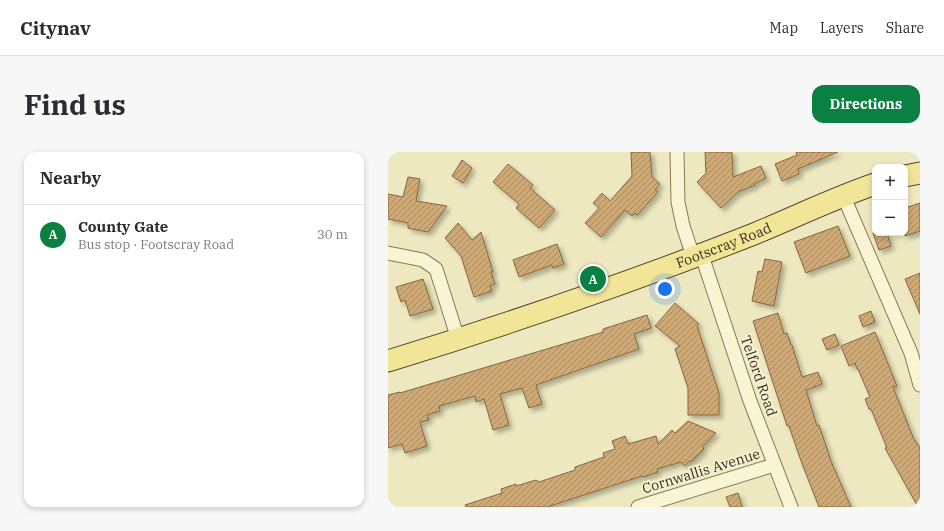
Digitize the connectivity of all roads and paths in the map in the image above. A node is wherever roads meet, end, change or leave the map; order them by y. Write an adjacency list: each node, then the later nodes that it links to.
1 (677, 152): 7 (street, Telford Road)
2 (920, 173): 3 (main road)
3 (908, 175)
4 (872, 185): 5 (main road, Footscray Road)
5 (843, 195): 7 (main road, Footscray Road); 10 (street)
6 (388, 253): 8 (street)
7 (697, 255): 8 (main road, Footscray Road); 11 (street, Telford Road)
8 (458, 339): 9 (main road, Footscray Road)
9 (388, 360)
10 (920, 385)
11 (774, 465): 12 (street, Cornwallis Avenue); 13 (street, Telford Road)
12 (638, 507)
13 (791, 507)

